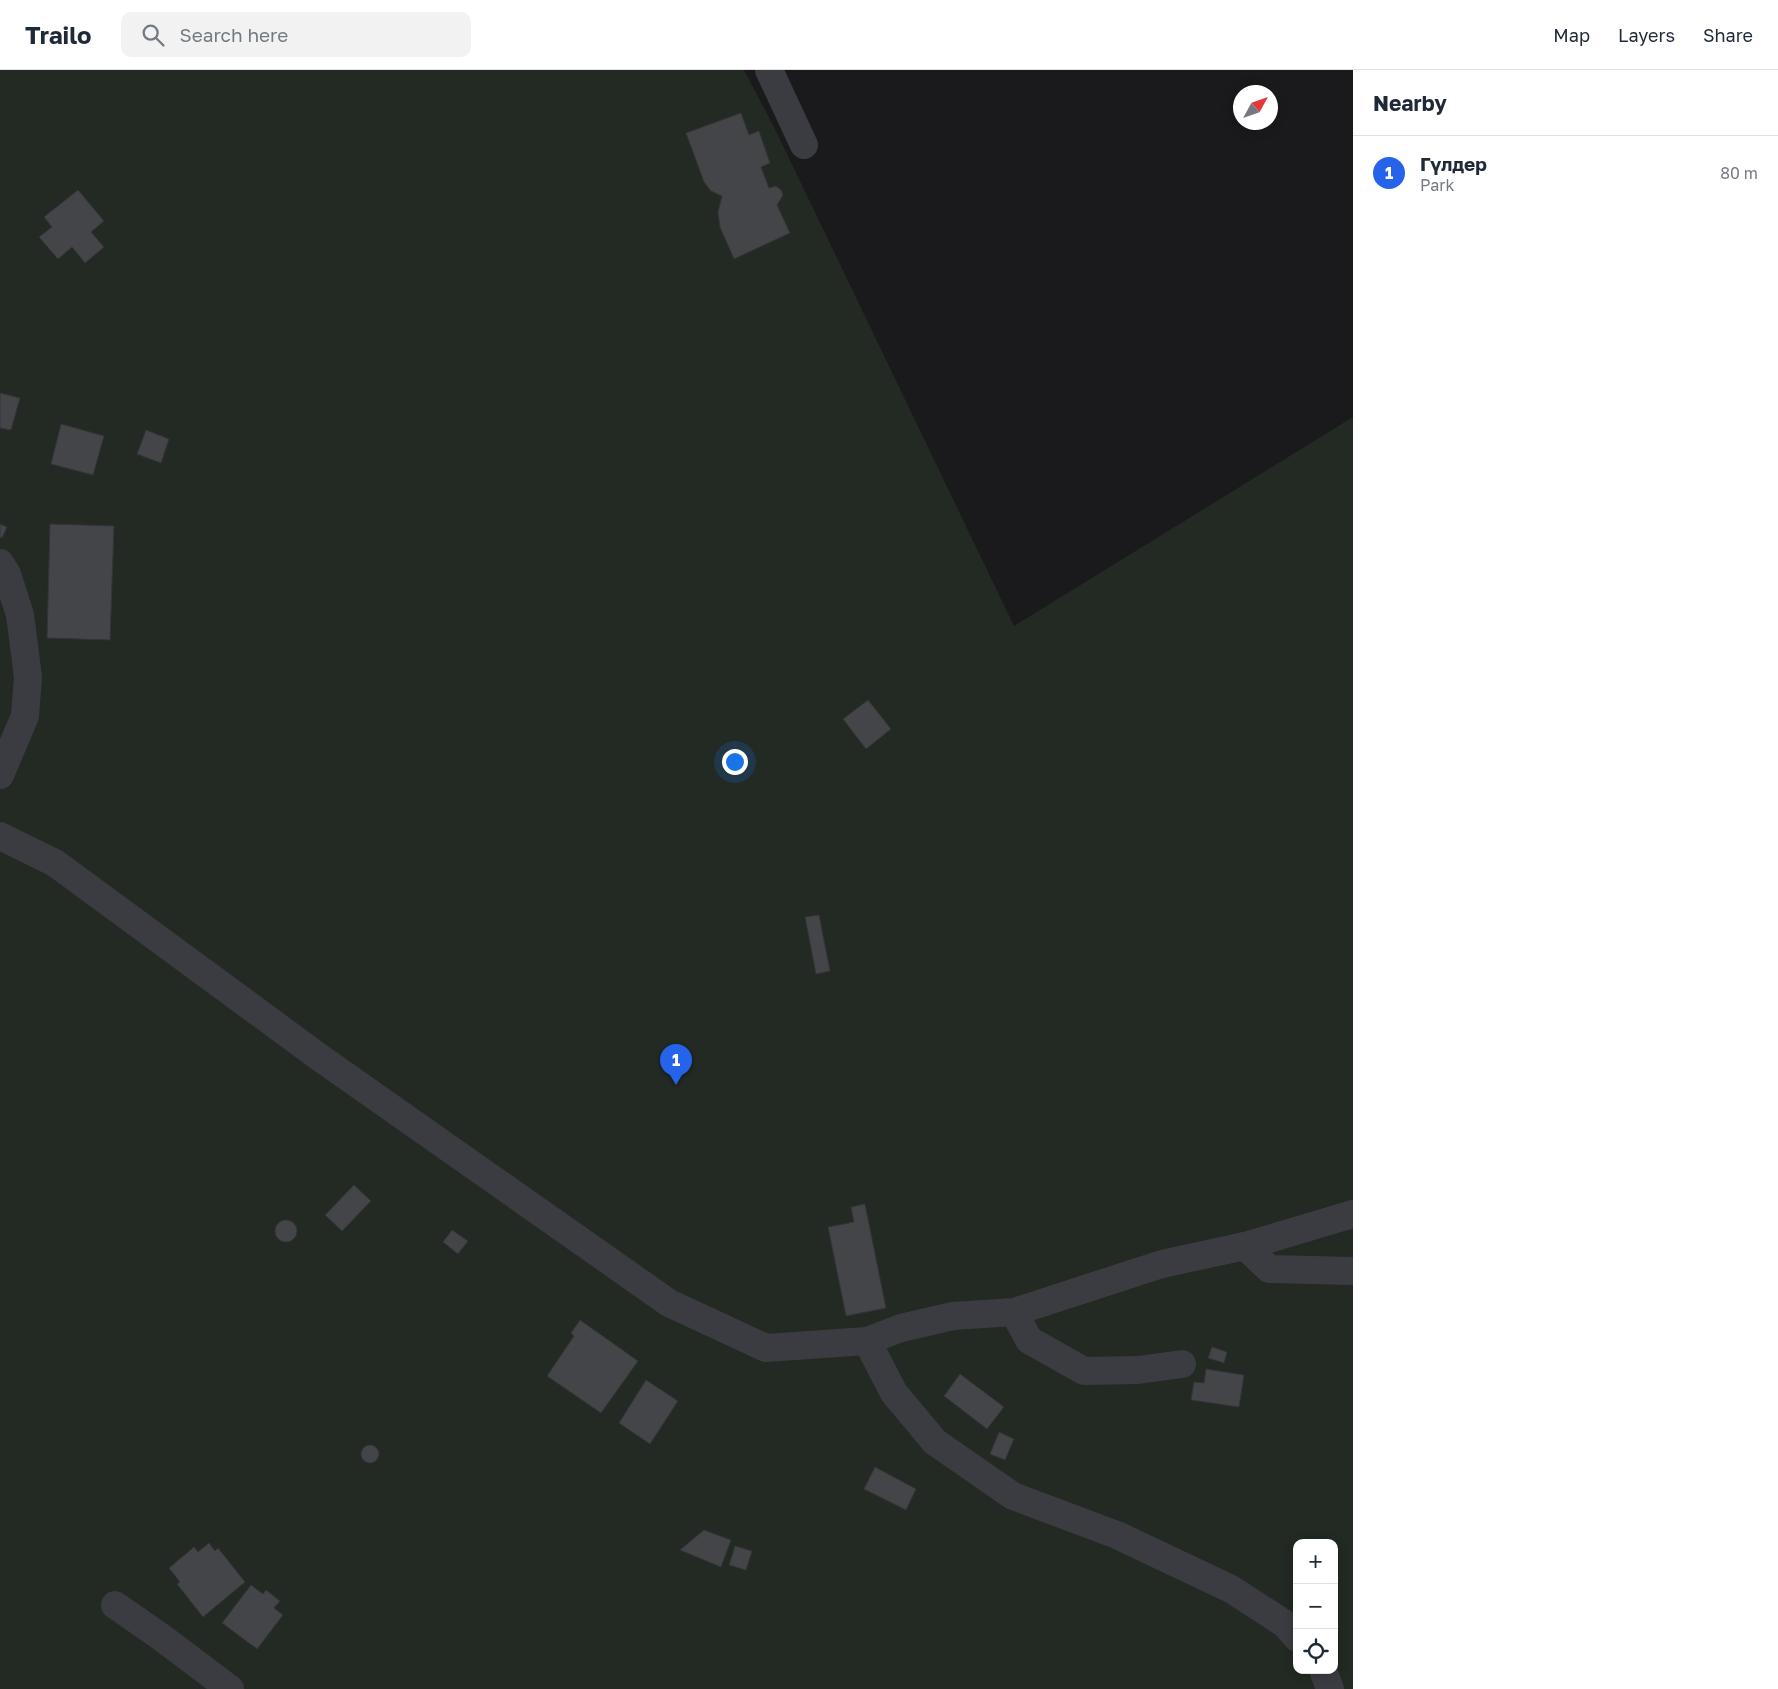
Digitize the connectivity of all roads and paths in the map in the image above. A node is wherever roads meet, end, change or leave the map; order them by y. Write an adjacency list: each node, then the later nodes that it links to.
1 (768, 70): 2 (street)
2 (804, 145)
3 (0, 564): 4 (street)
4 (0, 776)
5 (0, 836): 10 (street)
6 (1353, 1214): 7 (street)
7 (1245, 1246): 8 (street); 9 (street)
8 (1353, 1271)
9 (1014, 1312): 10 (street); 11 (street)
10 (867, 1341): 13 (street)
11 (1182, 1364)
12 (115, 1605): 15 (street)
13 (1293, 1633)
14 (1324, 1674): 16 (street)
15 (230, 1689)
16 (1330, 1689)

